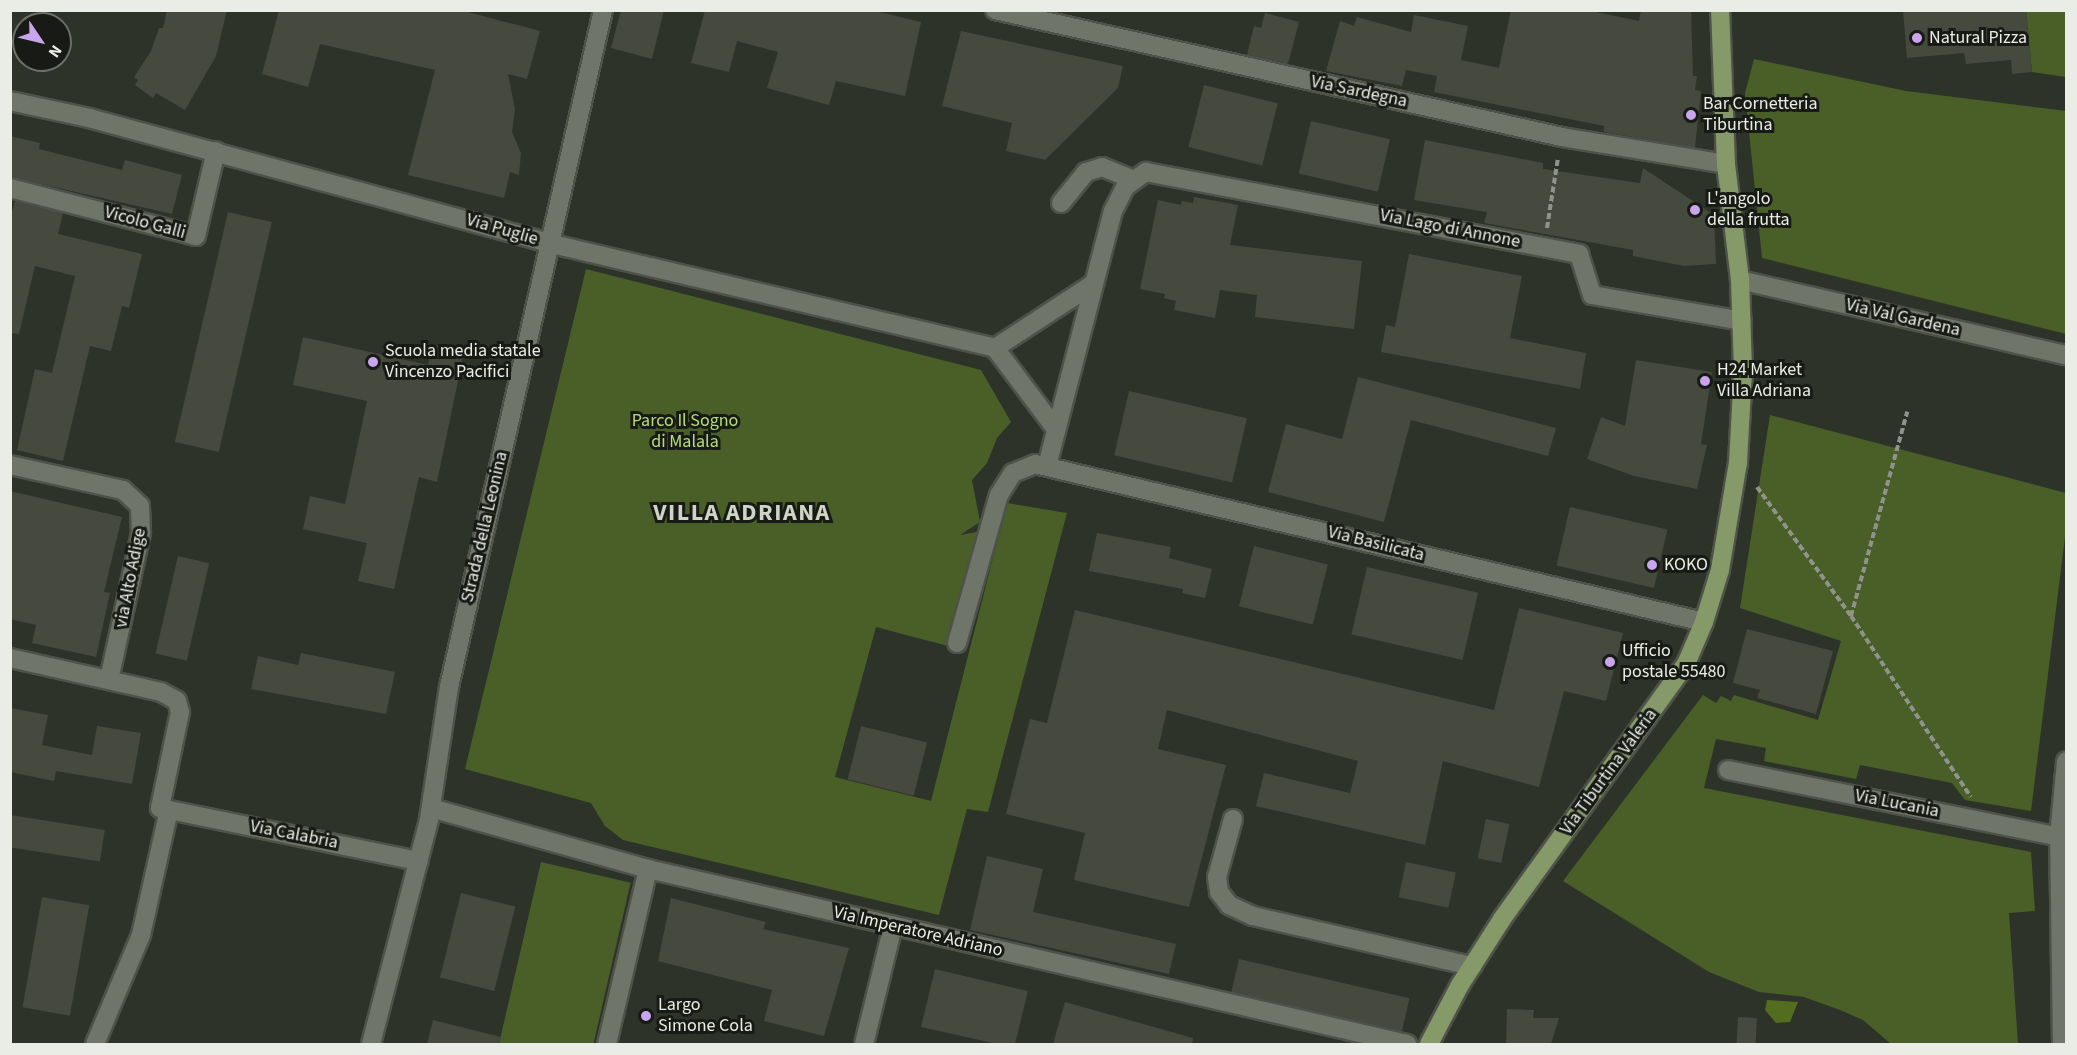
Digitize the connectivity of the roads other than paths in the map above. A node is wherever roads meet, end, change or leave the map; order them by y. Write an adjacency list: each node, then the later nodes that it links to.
1 (603, 10): 10 (street, Strada della Leonina)
2 (995, 10): 6 (street, Via Sardegna)
3 (1720, 10): 6 (main road, Via Tiburtina Valeria)
4 (10, 101): 5 (street, Via Puglie)
5 (216, 152): 8 (street, Vicolo Galli); 10 (street, Via Puglie)
6 (1725, 164): 11 (main road, Via Tiburtina Valeria)
7 (1132, 179): 9 (street); 12 (street); 13 (street, Via Lago di Annone)
8 (10, 188)
9 (1061, 203)
10 (549, 243): 14 (street, Via Puglie); 25 (street, Strada della Leonina)
11 (1740, 280): 13 (main road, Via Tiburtina Valeria); 15 (street, Via Val Gardena)
12 (1093, 284): 14 (street); 16 (street)
13 (1742, 321): 19 (main road, Via Tiburtina Valeria)
14 (995, 348): 16 (street)
15 (2067, 355)
16 (1055, 428): 18 (street)
17 (10, 465): 22 (street, via Alto Adige)
18 (1047, 466): 19 (street, Via Basilicata); 20 (street)
19 (1704, 622): 32 (main road, Via Tiburtina Valeria)
20 (957, 643)
21 (10, 658): 22 (street)
22 (109, 680): 26 (street)
23 (2067, 761): 28 (street)
24 (1728, 770): 28 (street, Via Lucania)
25 (430, 808): 29 (street, Strada della Leonina); 30 (street, Via Imperatore Adriano)
26 (164, 809): 29 (street, Via Calabria); 33 (street)
27 (1233, 819): 32 (street)
28 (2063, 838): 39 (street)
29 (419, 861): 34 (street, Strada della Leonina)
30 (648, 869): 31 (street, Via Imperatore Adriano); 35 (street)
31 (893, 926): 36 (street); 37 (street, Via Imperatore Adriano)
32 (1472, 966): 38 (main road, Via Tiburtina Valeria)
33 (95, 1044)
34 (371, 1044)
35 (607, 1044)
36 (864, 1044)
37 (1407, 1044)
38 (1430, 1044)
39 (2062, 1044)

